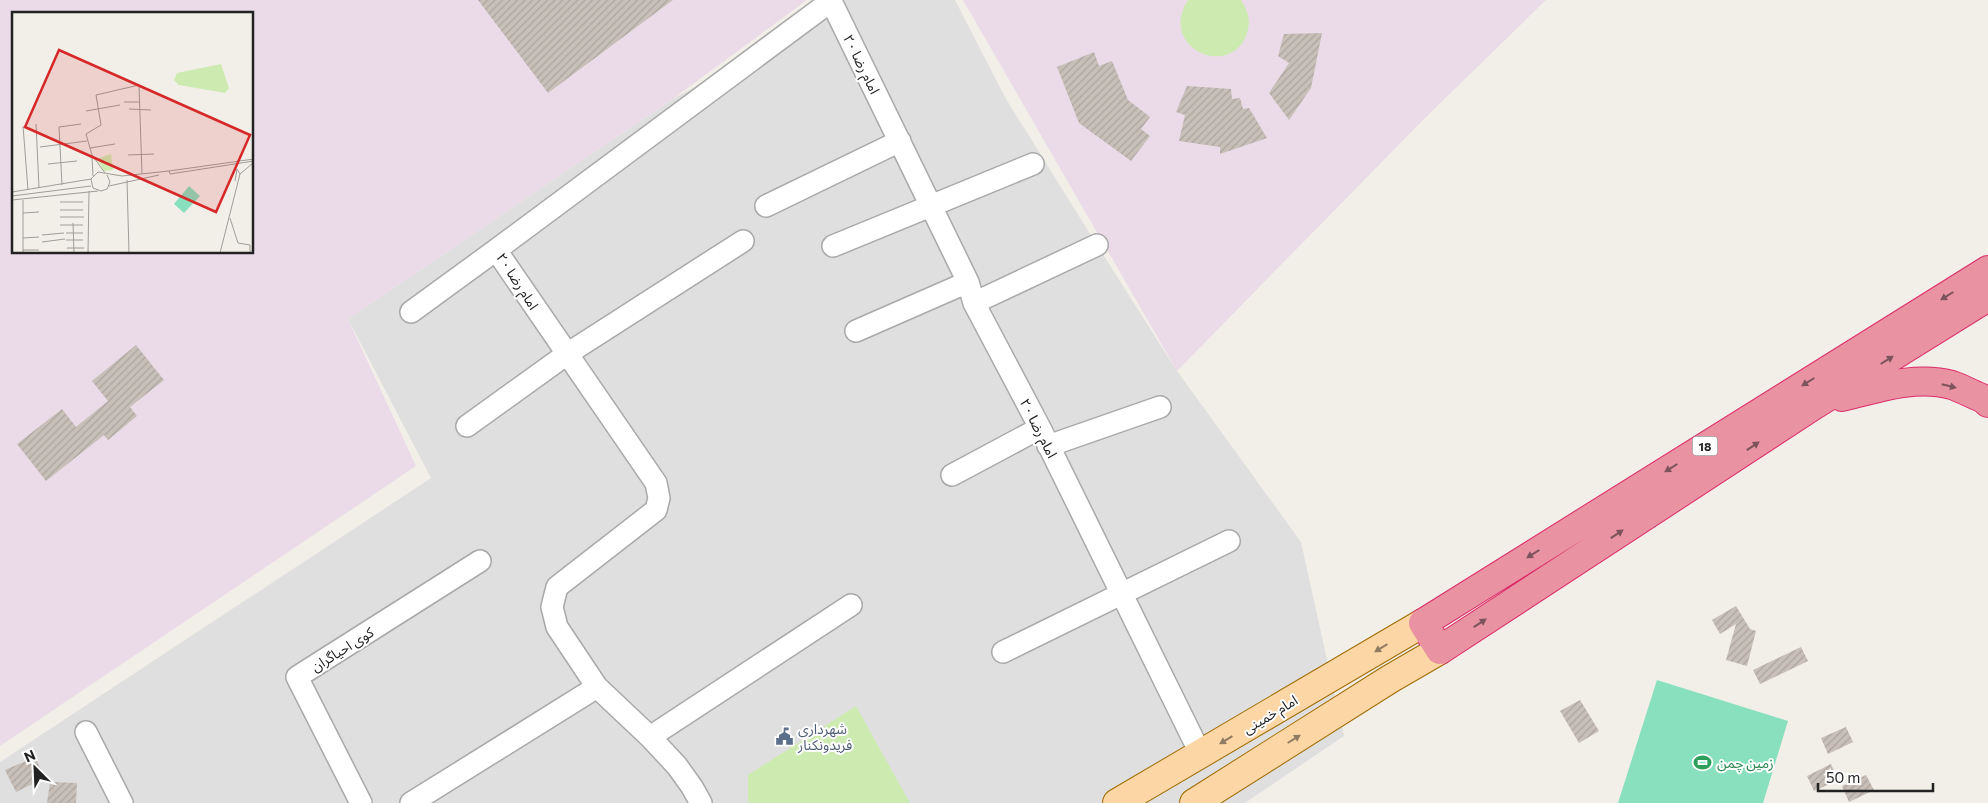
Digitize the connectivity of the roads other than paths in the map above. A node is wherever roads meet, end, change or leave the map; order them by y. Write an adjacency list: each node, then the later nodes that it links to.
1 (900, 141): 3 (street); 4 (street, امام رضا ۲۰); 8 (street, امام رضا ۲۰)
2 (1033, 164): 4 (street)
3 (766, 206)
4 (932, 206): 7 (street); 10 (street, امام رضا ۲۰)
5 (743, 241): 15 (street)
6 (1097, 245): 12 (street)
7 (832, 246)
8 (496, 250): 13 (street); 15 (street, امام رضا ۲۰)
9 (1988, 270): 26 (highway, 18, one-way to 26)
10 (968, 282): 12 (street, امام رضا ۲۰); 14 (street)
11 (1988, 297): 17 (highway, 18, one-way to 11)
12 (974, 303): 20 (street, امام رضا ۲۰)
13 (411, 312)
14 (856, 331)
15 (567, 354): 19 (street); 29 (street, امام رضا ۲۰)
16 (1988, 403): 17 (highway, 18, one-way to 16)
17 (1816, 404): 27 (highway, 18, one-way to 17)
18 (1160, 407): 20 (street)
19 (468, 426)
20 (1044, 437): 21 (street); 24 (street, امام رضا ۲۰)
21 (952, 475)
22 (1229, 541): 24 (street)
23 (480, 561): 35 (street, کوی احیاگران)
24 (1121, 594): 28 (street); 32 (street, امام رضا ۲۰)
25 (851, 605): 31 (street)
26 (1423, 623): 27 (highway); 32 (main road, امام خمینی, one-way to 32)
27 (1440, 650): 39 (main road, one-way to 27)
28 (1003, 652)
29 (597, 687): 31 (street); 36 (street)
30 (86, 732): 34 (street)
31 (650, 737): 33 (street)
32 (1201, 755): 38 (main road, امام خمینی)
33 (697, 795): 37 (street)
34 (122, 803)
35 (361, 803)
36 (410, 803)
37 (712, 803)
38 (1117, 803)
39 (1194, 803)

